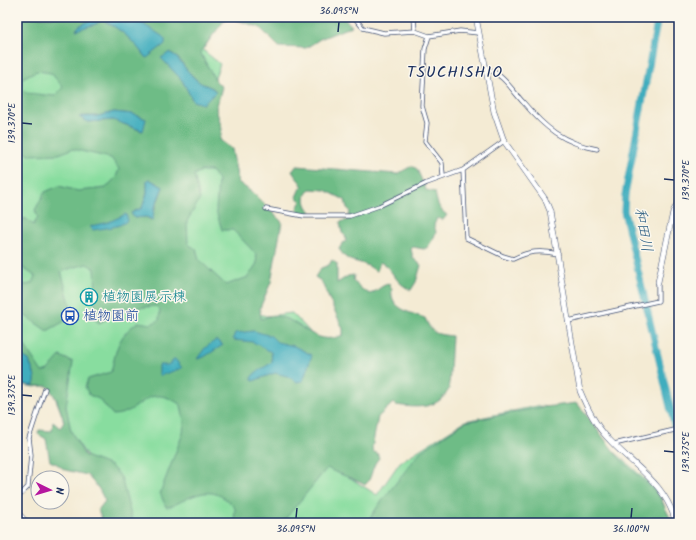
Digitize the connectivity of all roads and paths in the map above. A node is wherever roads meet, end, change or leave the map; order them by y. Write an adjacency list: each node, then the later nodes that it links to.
1 (354, 17): 5 (street)
2 (414, 17): 5 (street)
3 (482, 17): 4 (street)
4 (476, 18): 6 (street)
5 (415, 31): 7 (street)
6 (478, 32): 7 (street); 8 (street)
7 (429, 36): 12 (street)
8 (487, 69): 9 (street); 10 (street)
9 (504, 141): 11 (street); 15 (street)
10 (597, 149)
11 (463, 170): 12 (street); 15 (street)
12 (444, 176): 14 (street)
13 (679, 201): 16 (street)
14 (266, 209)
15 (558, 254): 17 (street)
16 (658, 282): 17 (street)
17 (568, 320): 20 (street)
18 (45, 389): 21 (street)
19 (679, 428): 20 (street)
20 (614, 444): 24 (street)
21 (17, 498)
22 (17, 512): 23 (street)
23 (27, 523)
24 (676, 523)

